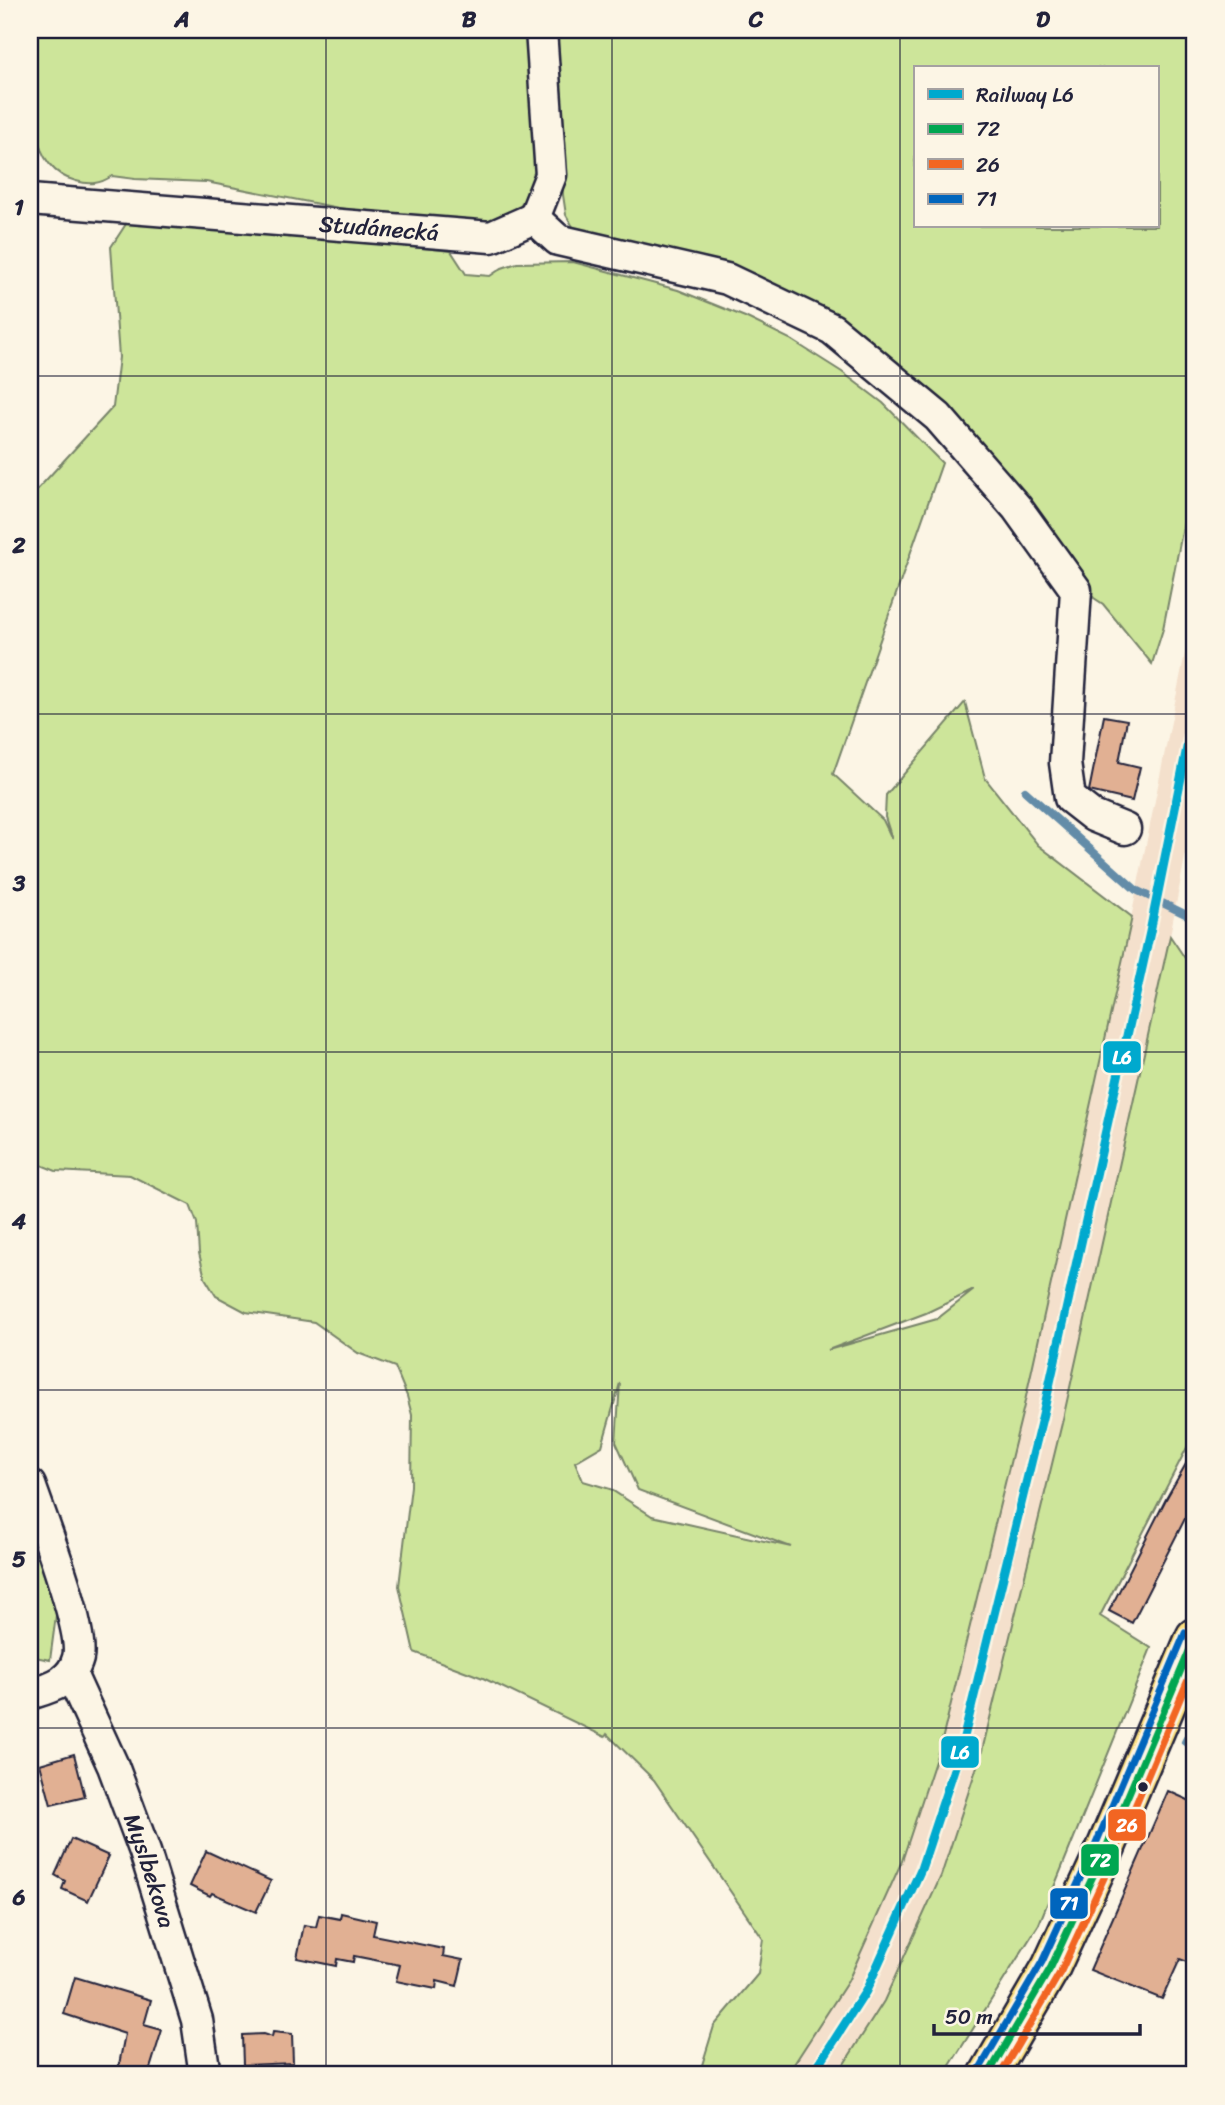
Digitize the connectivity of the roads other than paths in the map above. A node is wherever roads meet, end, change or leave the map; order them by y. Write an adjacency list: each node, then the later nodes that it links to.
1 (541, 30): 3 (street)
2 (30, 200): 3 (street, Studánecká)
3 (534, 218): 4 (street)
4 (1125, 829)
5 (30, 1485): 7 (street)
6 (1195, 1637): 10 (main road)
7 (71, 1674): 8 (street); 9 (street, Myslbekova)
8 (30, 1691)
9 (205, 2075)
10 (988, 2075)

